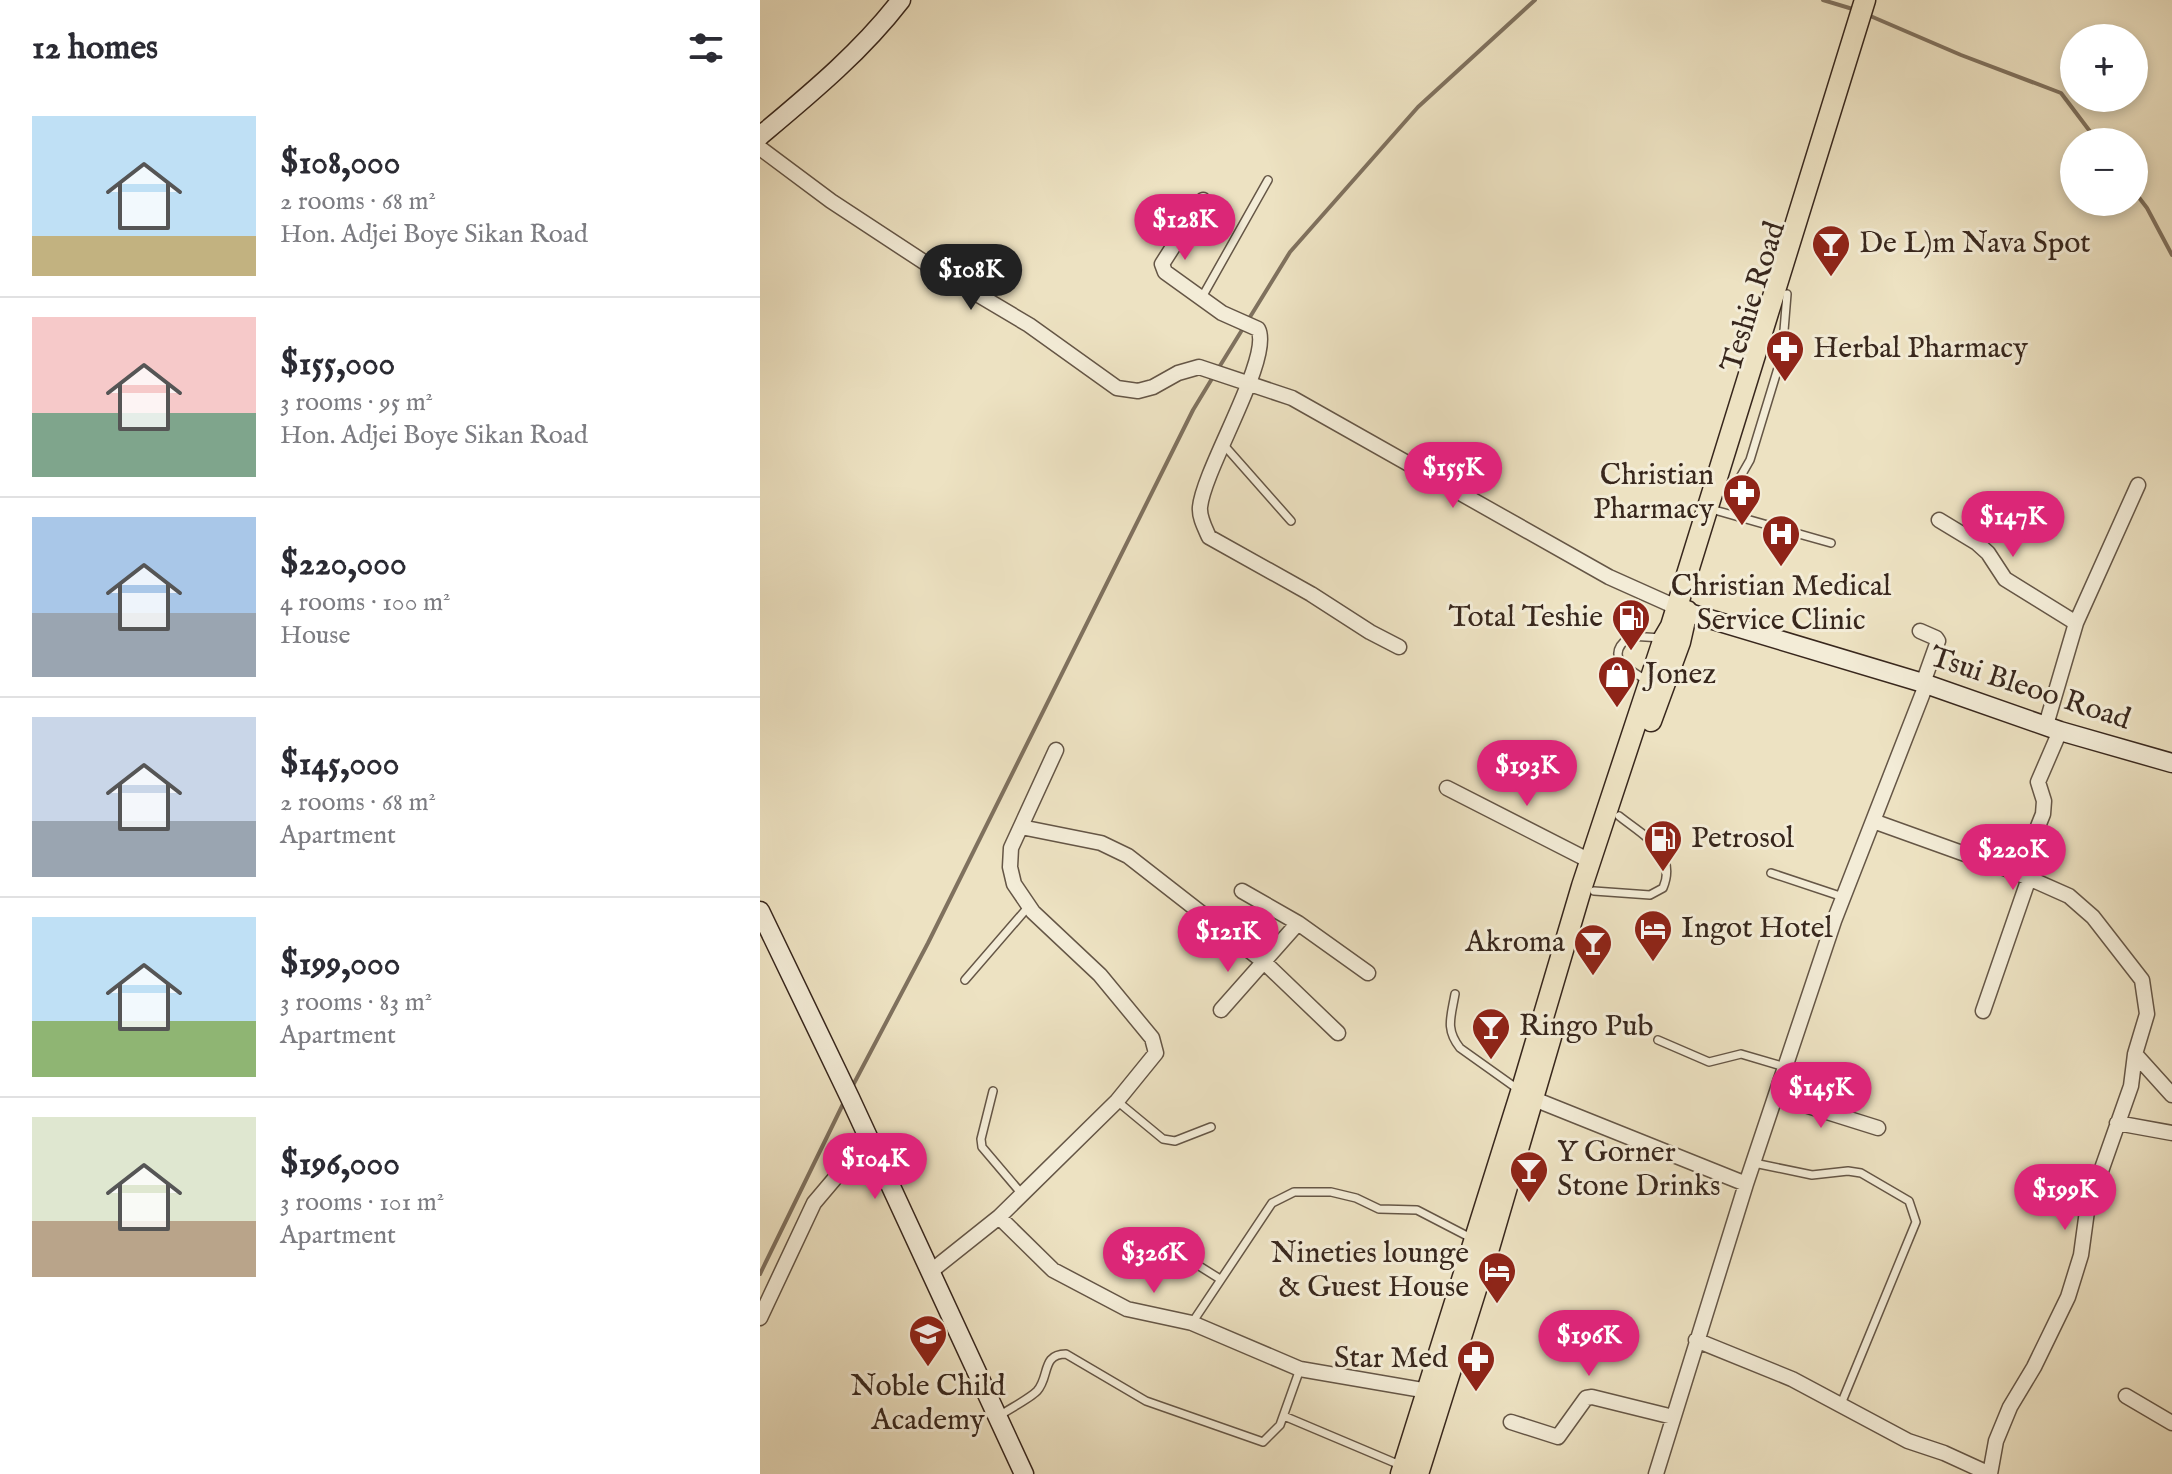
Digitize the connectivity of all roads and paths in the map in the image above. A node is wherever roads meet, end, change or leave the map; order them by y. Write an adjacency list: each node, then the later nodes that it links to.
1 (901, 0): 4 (street)
2 (1870, 5): 3 (main road, Teshie Road)
3 (1861, 33): 12 (main road, Teshie Road); 16 (main road, Teshie Road)
4 (760, 136)
5 (760, 148): 9 (street)
6 (1268, 180): 8 (lane)
7 (1203, 200): 8 (street)
8 (1201, 299): 9 (street)
9 (1248, 382): 10 (street); 16 (street)
10 (1223, 444): 14 (lane); 20 (street)
11 (2138, 485): 17 (street)
12 (1720, 502): 15 (lane); 16 (main road, Teshie Road)
13 (1939, 520): 17 (street)
14 (1291, 521)
15 (1831, 543)
16 (1681, 610): 19 (main road); 22 (street, Tsui Bleoo Road); 27 (main road)
17 (2076, 623): 23 (street)
18 (1920, 631): 22 (street)
19 (1664, 638): 21 (main road); 21 (lane)
20 (1399, 647)
21 (1650, 682): 30 (main road)
22 (1924, 684): 23 (street, Tsui Bleoo Road); 28 (street)
23 (2053, 728): 25 (street, Tsui Bleoo Road); 32 (street)
24 (1056, 750): 29 (street)
25 (2172, 763)
26 (1447, 788): 30 (street)
27 (1619, 816): 34 (main road); 34 (lane)
28 (1873, 821): 32 (street); 35 (street)
29 (1021, 827): 36 (street); 39 (street)
30 (1590, 861): 51 (main road)
31 (1771, 873): 35 (lane)
32 (2024, 876): 44 (street); 47 (street)
33 (1242, 891): 38 (street)
34 (1594, 891): 51 (main road)
35 (1843, 897): 48 (street)
36 (1029, 906): 41 (lane); 53 (street)
37 (760, 911): 58 (street)
38 (1298, 923): 39 (street); 40 (street)
39 (1264, 962): 43 (street); 45 (street)
40 (1368, 973)
41 (965, 980)
42 (1455, 994): 51 (lane)
43 (1221, 1010)
44 (1983, 1011)
45 (1338, 1033)
46 (1658, 1040): 48 (lane)
47 (2135, 1054): 50 (street); 54 (street)
48 (1785, 1067): 52 (street)
49 (993, 1091): 61 (lane)
50 (2172, 1095)
51 (1528, 1096): 60 (street); 63 (main road); 79 (main road)
52 (1776, 1096): 56 (street); 59 (street)
53 (1117, 1101): 55 (lane); 61 (street)
54 (2117, 1123): 57 (street); 82 (street)
55 (1211, 1127)
56 (1878, 1128)
57 (2172, 1133)
58 (875, 1152): 65 (street); 67 (street)
59 (1754, 1163): 60 (street); 73 (lane)
60 (1746, 1184): 69 (street)
61 (1021, 1193): 62 (street)
62 (999, 1217): 65 (street); 68 (street)
63 (1475, 1240): 66 (lane); 71 (main road)
64 (1161, 1242): 66 (lane)
65 (930, 1272): 75 (street)
66 (1220, 1279): 68 (lane)
67 (760, 1318)
68 (1192, 1323): 70 (street)
69 (1696, 1340): 73 (street); 76 (street)
70 (1300, 1369): 71 (street); 74 (lane)
71 (1428, 1391): 79 (main road)
72 (2126, 1396): 78 (street)
73 (1840, 1406): 82 (street)
74 (1284, 1416): 75 (lane); 79 (lane)
75 (998, 1417): 80 (street)
76 (1673, 1417): 77 (street); 81 (street)
77 (1511, 1422)
78 (2172, 1423)
79 (1407, 1471)
80 (1024, 1474)
81 (1656, 1474)
82 (1990, 1474)

